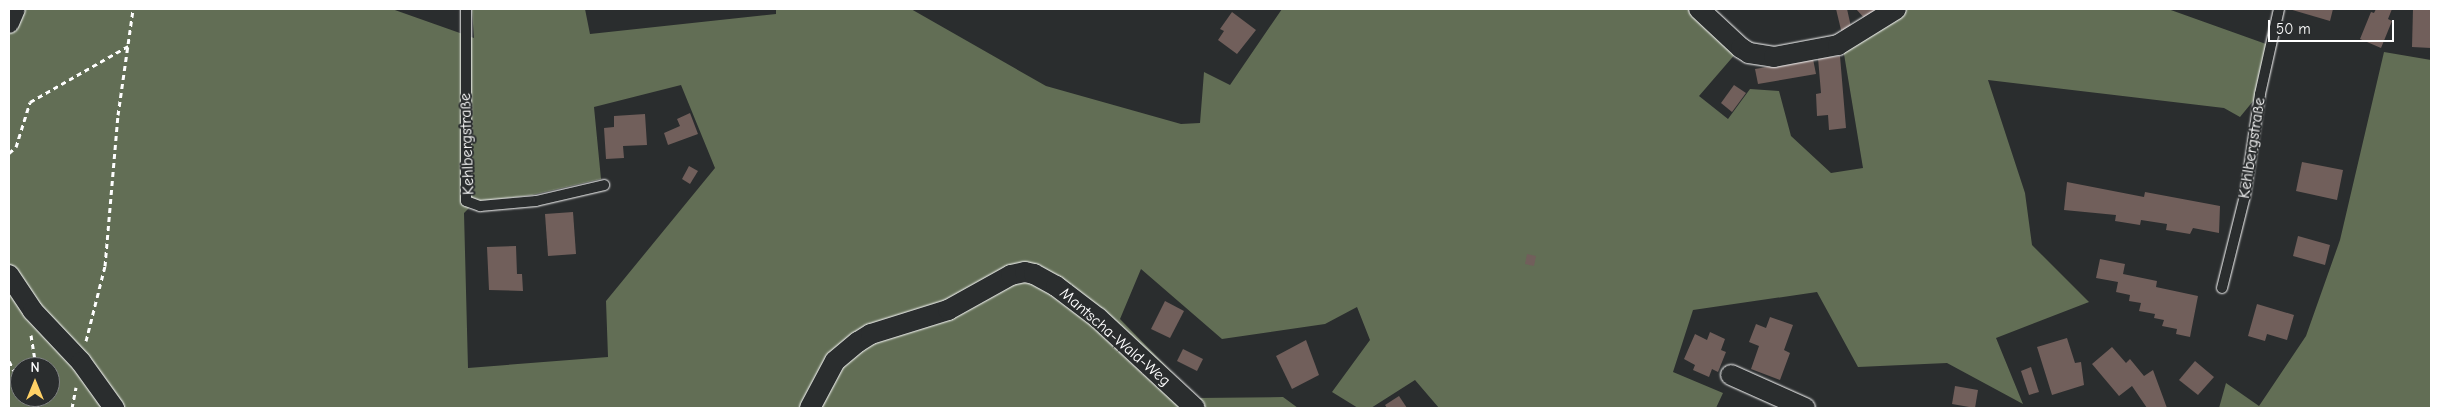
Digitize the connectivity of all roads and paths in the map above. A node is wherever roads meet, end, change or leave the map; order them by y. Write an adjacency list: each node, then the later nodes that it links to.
1 (15, 9): 7 (street)
2 (133, 9): 8 (path)
3 (466, 9): 10 (lane, Kehlbergstraße)
4 (1699, 9): 5 (street)
5 (1896, 9)
6 (2279, 9): 12 (lane, Kehlbergstraße)
7 (9, 23)
8 (129, 46): 9 (path); 13 (path)
9 (9, 153)
10 (604, 184)
11 (9, 275): 13 (street)
12 (2222, 288)
13 (81, 362): 15 (street)
14 (1730, 375): 18 (street)
15 (114, 408)
16 (810, 408): 17 (street, Mantscha-Wald-Weg)
17 (1195, 408)
18 (1805, 408)

